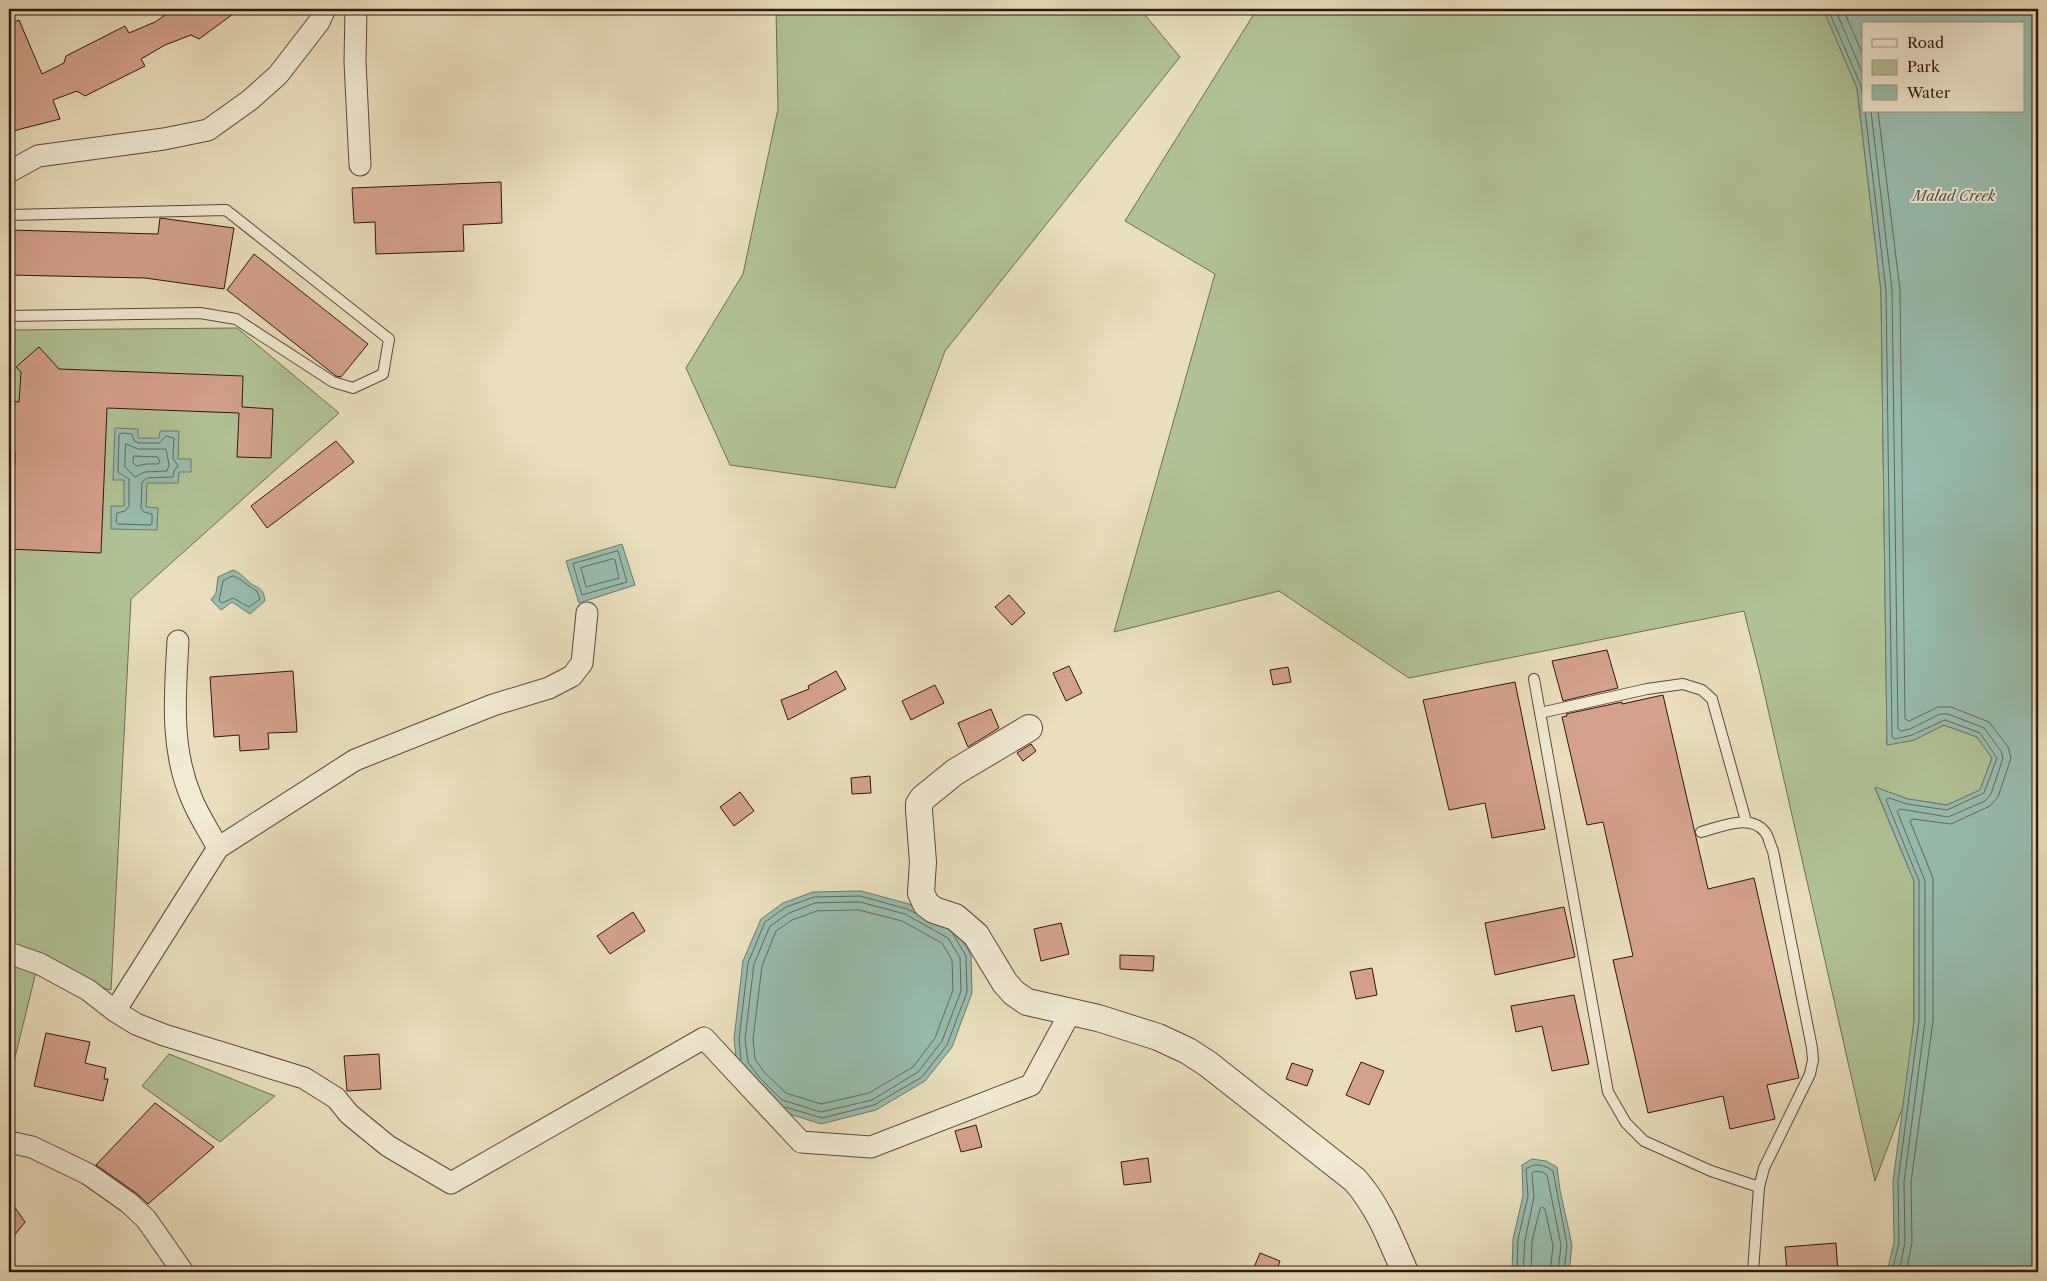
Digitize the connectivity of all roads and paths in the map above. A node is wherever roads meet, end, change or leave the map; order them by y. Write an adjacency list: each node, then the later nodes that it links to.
1 (325, 9): 4 (street)
2 (356, 9): 3 (street)
3 (360, 165)
4 (9, 172)
5 (9, 215): 6 (lane)
6 (9, 316)
7 (588, 613): 14 (street)
8 (178, 641): 14 (street)
9 (1534, 679): 10 (lane)
10 (1540, 713): 12 (lane); 19 (lane)
11 (1029, 728): 17 (street)
12 (1746, 821): 13 (lane); 19 (lane)
13 (1701, 832)
14 (218, 848): 16 (street)
15 (9, 953): 16 (street)
16 (115, 1011): 17 (street)
17 (1070, 1012): 21 (street)
18 (9, 1142): 20 (street)
19 (1759, 1187): 22 (lane)
20 (183, 1272)
21 (1405, 1272)
22 (1753, 1272)

